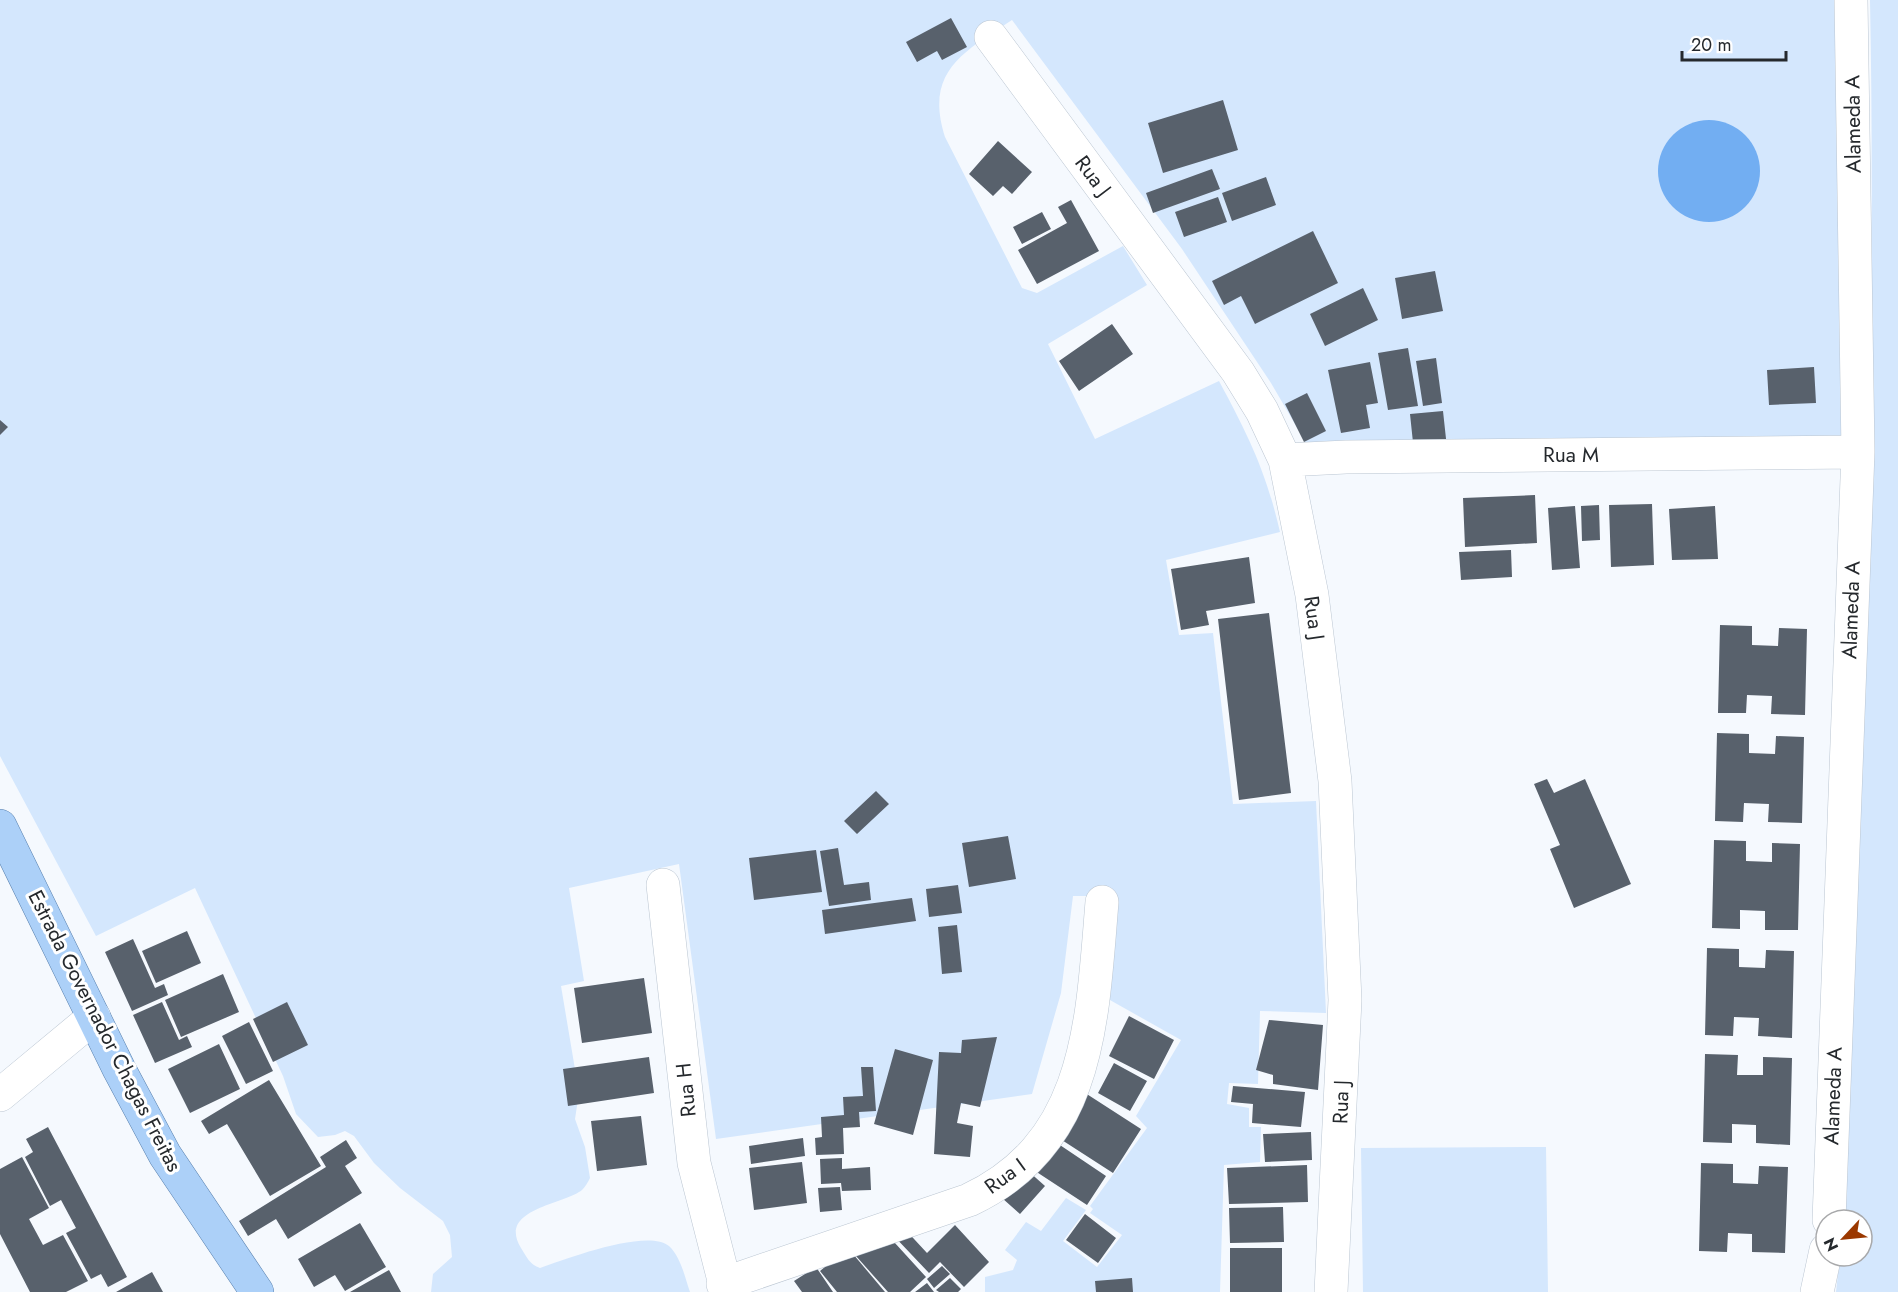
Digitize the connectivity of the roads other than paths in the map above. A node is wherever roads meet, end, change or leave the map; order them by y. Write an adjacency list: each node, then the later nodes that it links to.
1 (1851, 0): 3 (street, Alameda A)
2 (991, 37): 4 (street, Rua J)
3 (1858, 452): 4 (street, Rua M); 10 (street, Alameda A)
4 (1285, 460): 14 (street, Rua J)
5 (0, 826): 8 (main road, Estrada Governador Chagas Freitas)
6 (663, 885): 12 (street, Rua H)
7 (1102, 902): 12 (street, Rua I)
8 (94, 1017): 9 (street); 13 (main road, Estrada Governador Chagas Freitas)
9 (0, 1095)
10 (1829, 1208)
11 (1822, 1268): 15 (street)
12 (725, 1288)
13 (257, 1292)
14 (1331, 1292)
15 (1817, 1292)

